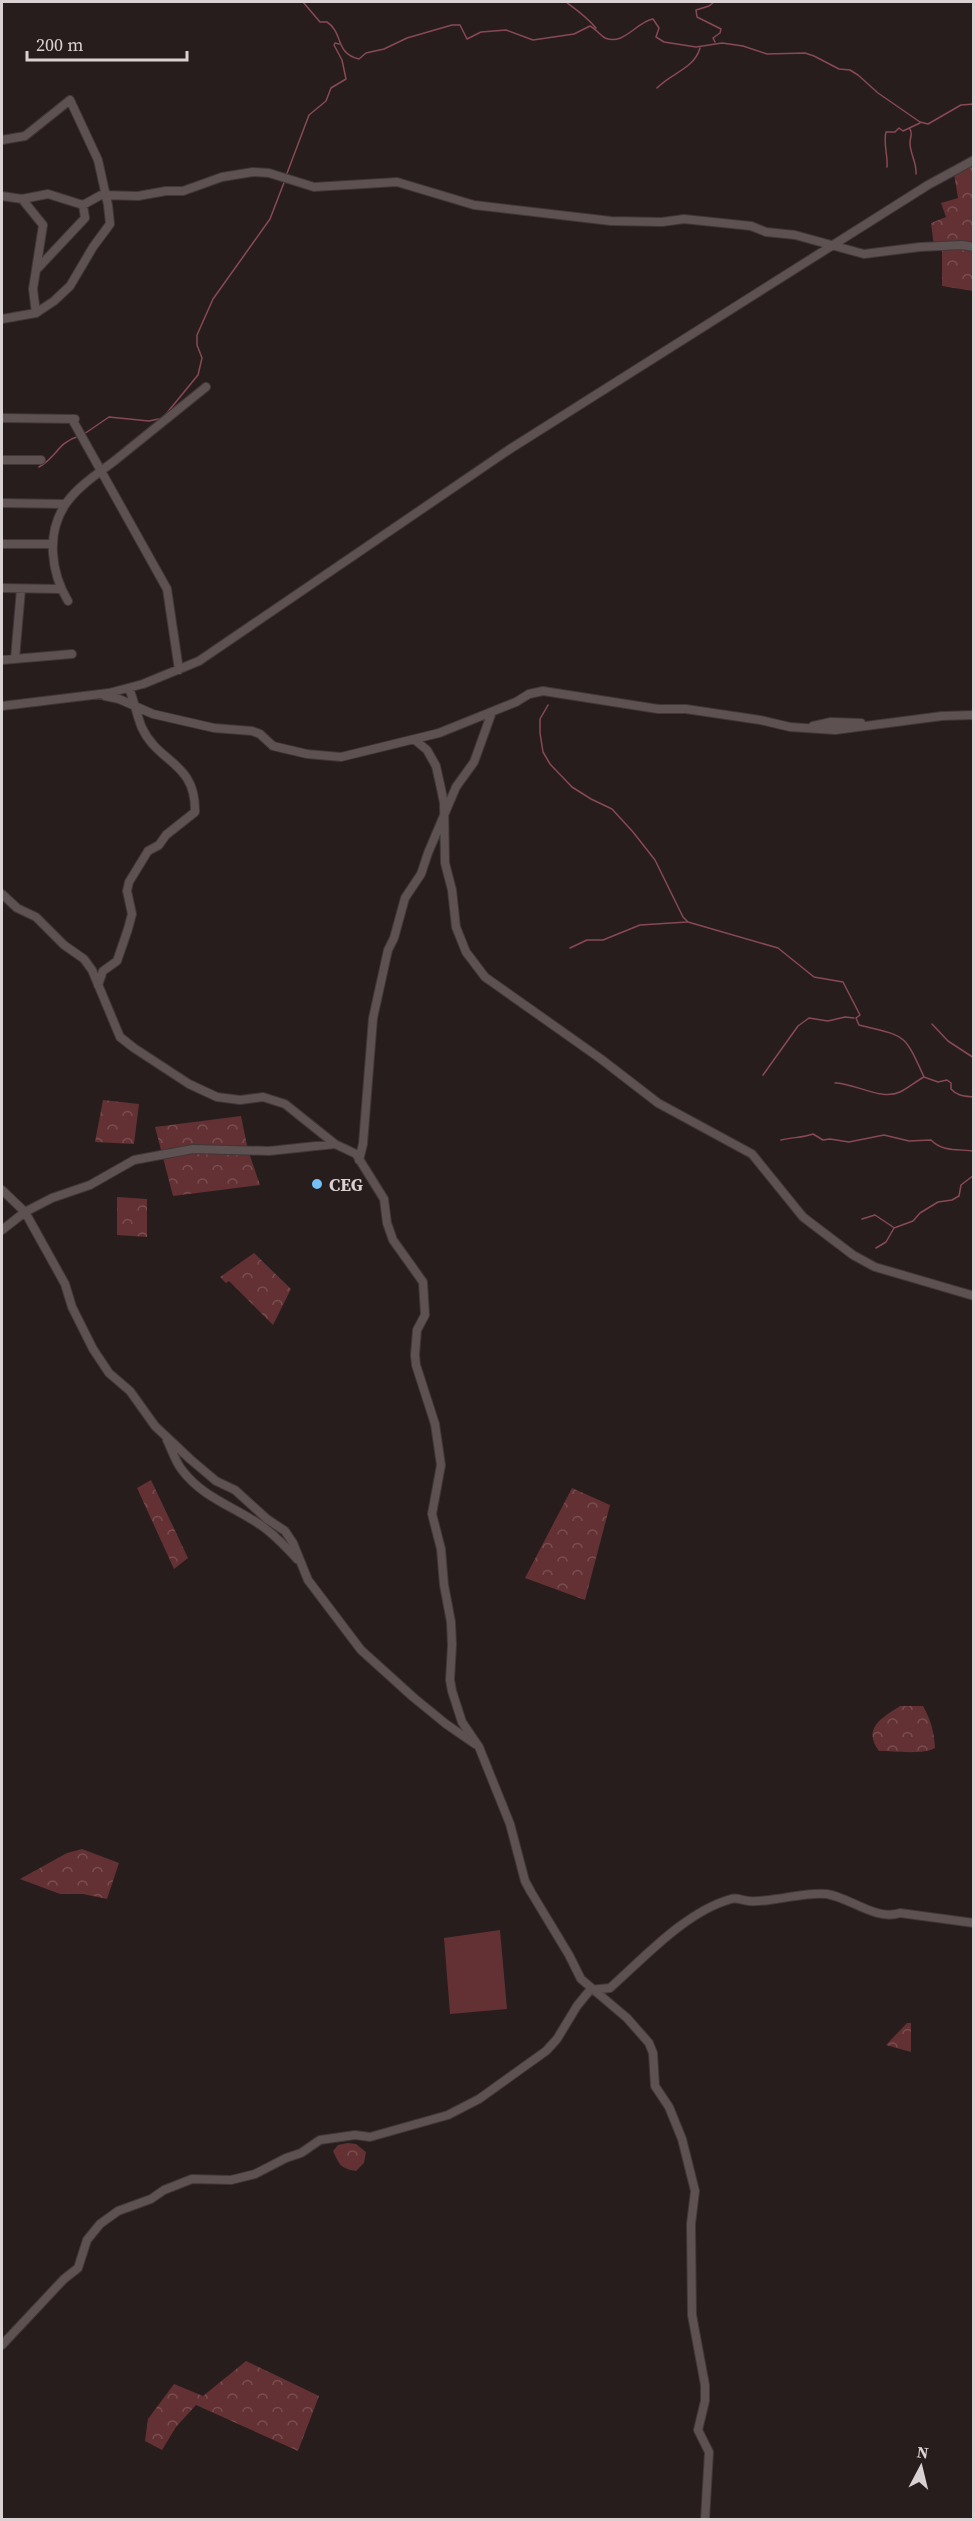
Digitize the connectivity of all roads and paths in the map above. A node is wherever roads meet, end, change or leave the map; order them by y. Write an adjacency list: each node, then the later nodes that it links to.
1 (2, 140): 3 (street)
2 (974, 160): 7 (street)
3 (106, 194): 6 (street); 7 (street); 10 (street)
4 (2, 196): 5 (street)
5 (22, 199): 6 (street); 9 (street)
6 (83, 205): 9 (street)
7 (830, 246): 8 (street); 28 (street)
8 (974, 247)
9 (38, 268): 10 (street)
10 (36, 313): 11 (street)
11 (2, 319)
12 (206, 387): 16 (street)
13 (2, 418): 16 (street)
14 (2, 460): 15 (street)
15 (41, 460)
16 (101, 471): 18 (street); 28 (street)
17 (2, 503): 18 (street)
18 (65, 504): 20 (street)
19 (2, 544): 20 (street)
20 (53, 544): 23 (street)
21 (2, 588): 22 (street)
22 (21, 589): 23 (street); 26 (street)
23 (61, 589): 24 (street)
24 (68, 601)
25 (72, 654): 26 (street)
26 (15, 659): 27 (street)
27 (2, 660)
28 (179, 670): 29 (street)
29 (129, 688): 30 (street); 32 (street)
30 (100, 695): 31 (street); 32 (street)
31 (2, 706)
32 (137, 707): 35 (street); 38 (street)
33 (492, 712): 34 (street); 35 (street); 36 (street)
34 (974, 715)
35 (415, 740): 36 (street)
36 (444, 820): 40 (street); 44 (street)
37 (2, 894): 38 (street)
38 (98, 985): 39 (street)
39 (335, 1144): 40 (street); 42 (street)
40 (359, 1160): 47 (street)
41 (2, 1190): 42 (street)
42 (25, 1212): 43 (street); 45 (street)
43 (2, 1230)
44 (974, 1296)
45 (165, 1435): 46 (street); 46 (street)
46 (300, 1562): 47 (street)
47 (479, 1747): 49 (street)
48 (974, 1923): 49 (street)
49 (590, 1990): 50 (street); 51 (street)
50 (2, 2345)
51 (705, 2520)

